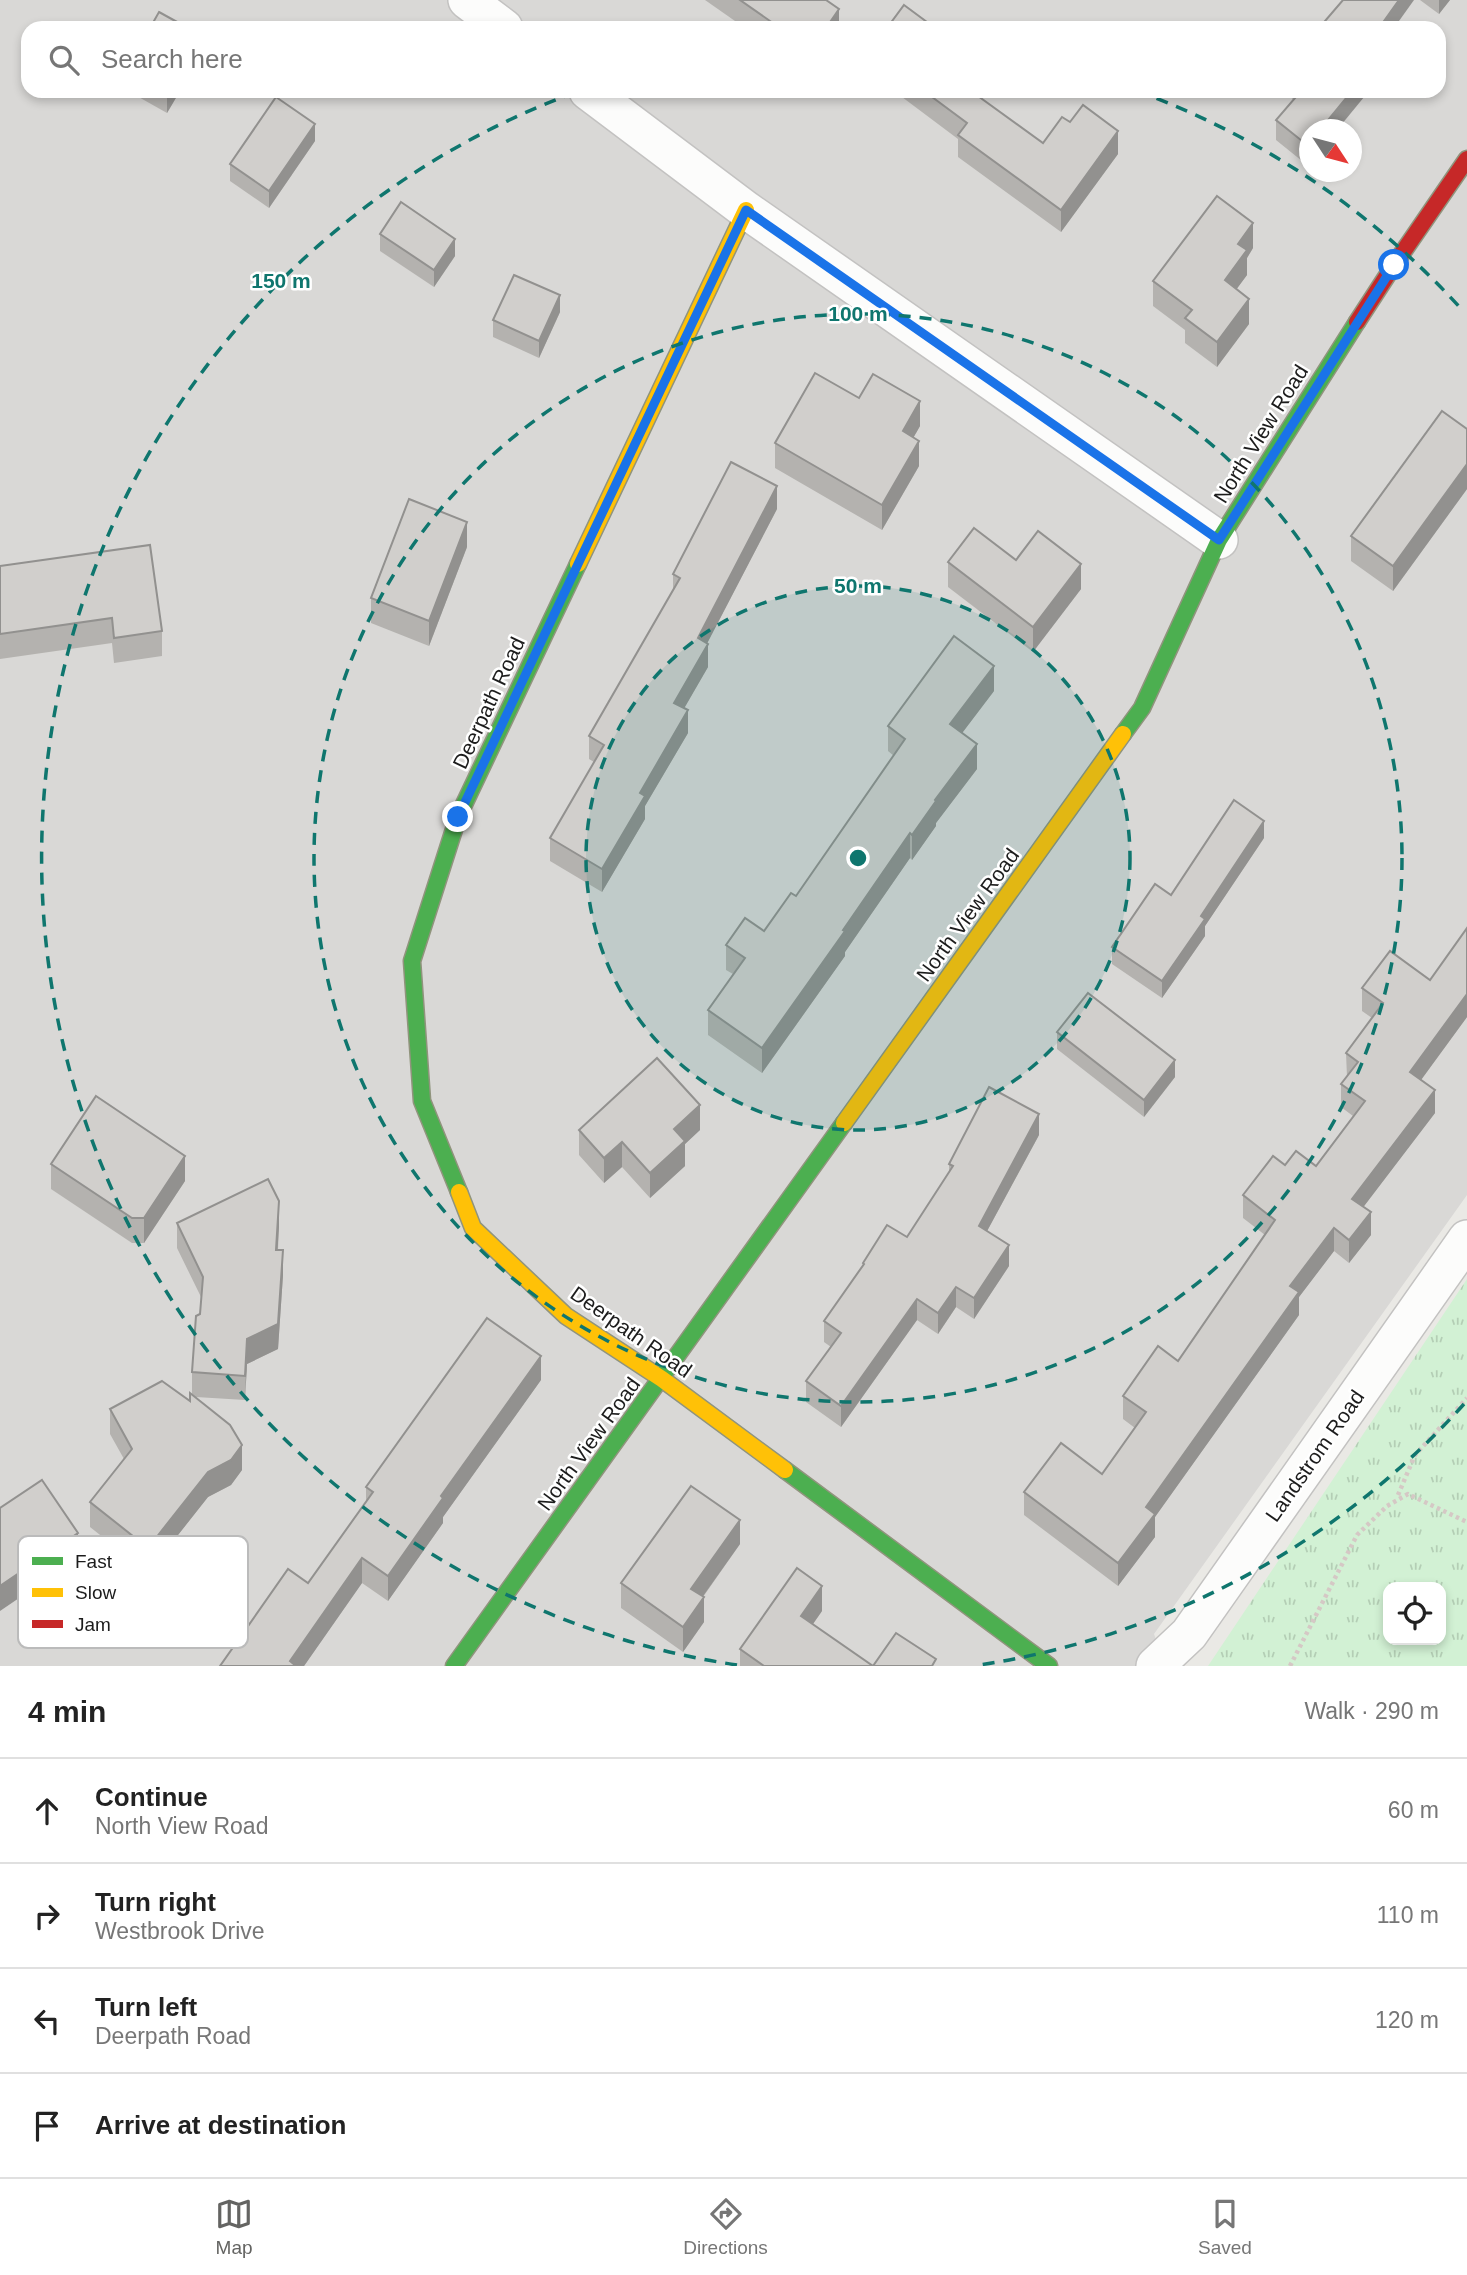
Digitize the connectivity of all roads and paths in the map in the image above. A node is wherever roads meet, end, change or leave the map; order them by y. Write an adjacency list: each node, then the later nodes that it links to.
1 (467, 0): 2 (street)
2 (495, 21)
3 (597, 98): 5 (street)
4 (1467, 159): 6 (street, North View Road)
5 (746, 210): 6 (street); 8 (street, Deerpath Road)
6 (1219, 540): 8 (street, North View Road)
7 (1467, 1239): 14 (street, Landstrom Road)
8 (662, 1379): 12 (street, North View Road); 13 (street, Deerpath Road)
9 (1467, 1398): 10 (path)
10 (1398, 1495)
11 (1467, 1522): 15 (path)
12 (454, 1666)
13 (1049, 1666)
14 (1155, 1666)
15 (1290, 1666)

